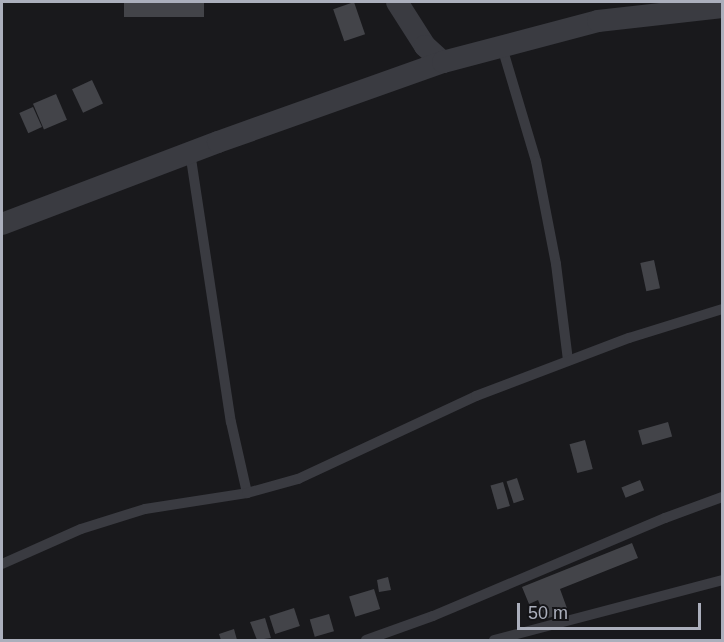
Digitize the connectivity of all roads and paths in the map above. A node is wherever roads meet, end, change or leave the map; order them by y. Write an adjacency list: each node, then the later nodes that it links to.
1 (397, 2): 4 (street)
2 (723, 7): 3 (street)
3 (502, 47): 4 (street); 8 (lane)
4 (443, 62): 5 (street)
5 (190, 152): 6 (street); 9 (lane)
6 (2, 224)
7 (723, 309): 8 (lane)
8 (568, 360): 9 (lane)
9 (247, 493): 11 (lane)
10 (723, 497): 13 (lane)
11 (2, 564)
12 (723, 580): 14 (lane)
13 (366, 640)
14 (494, 640)

